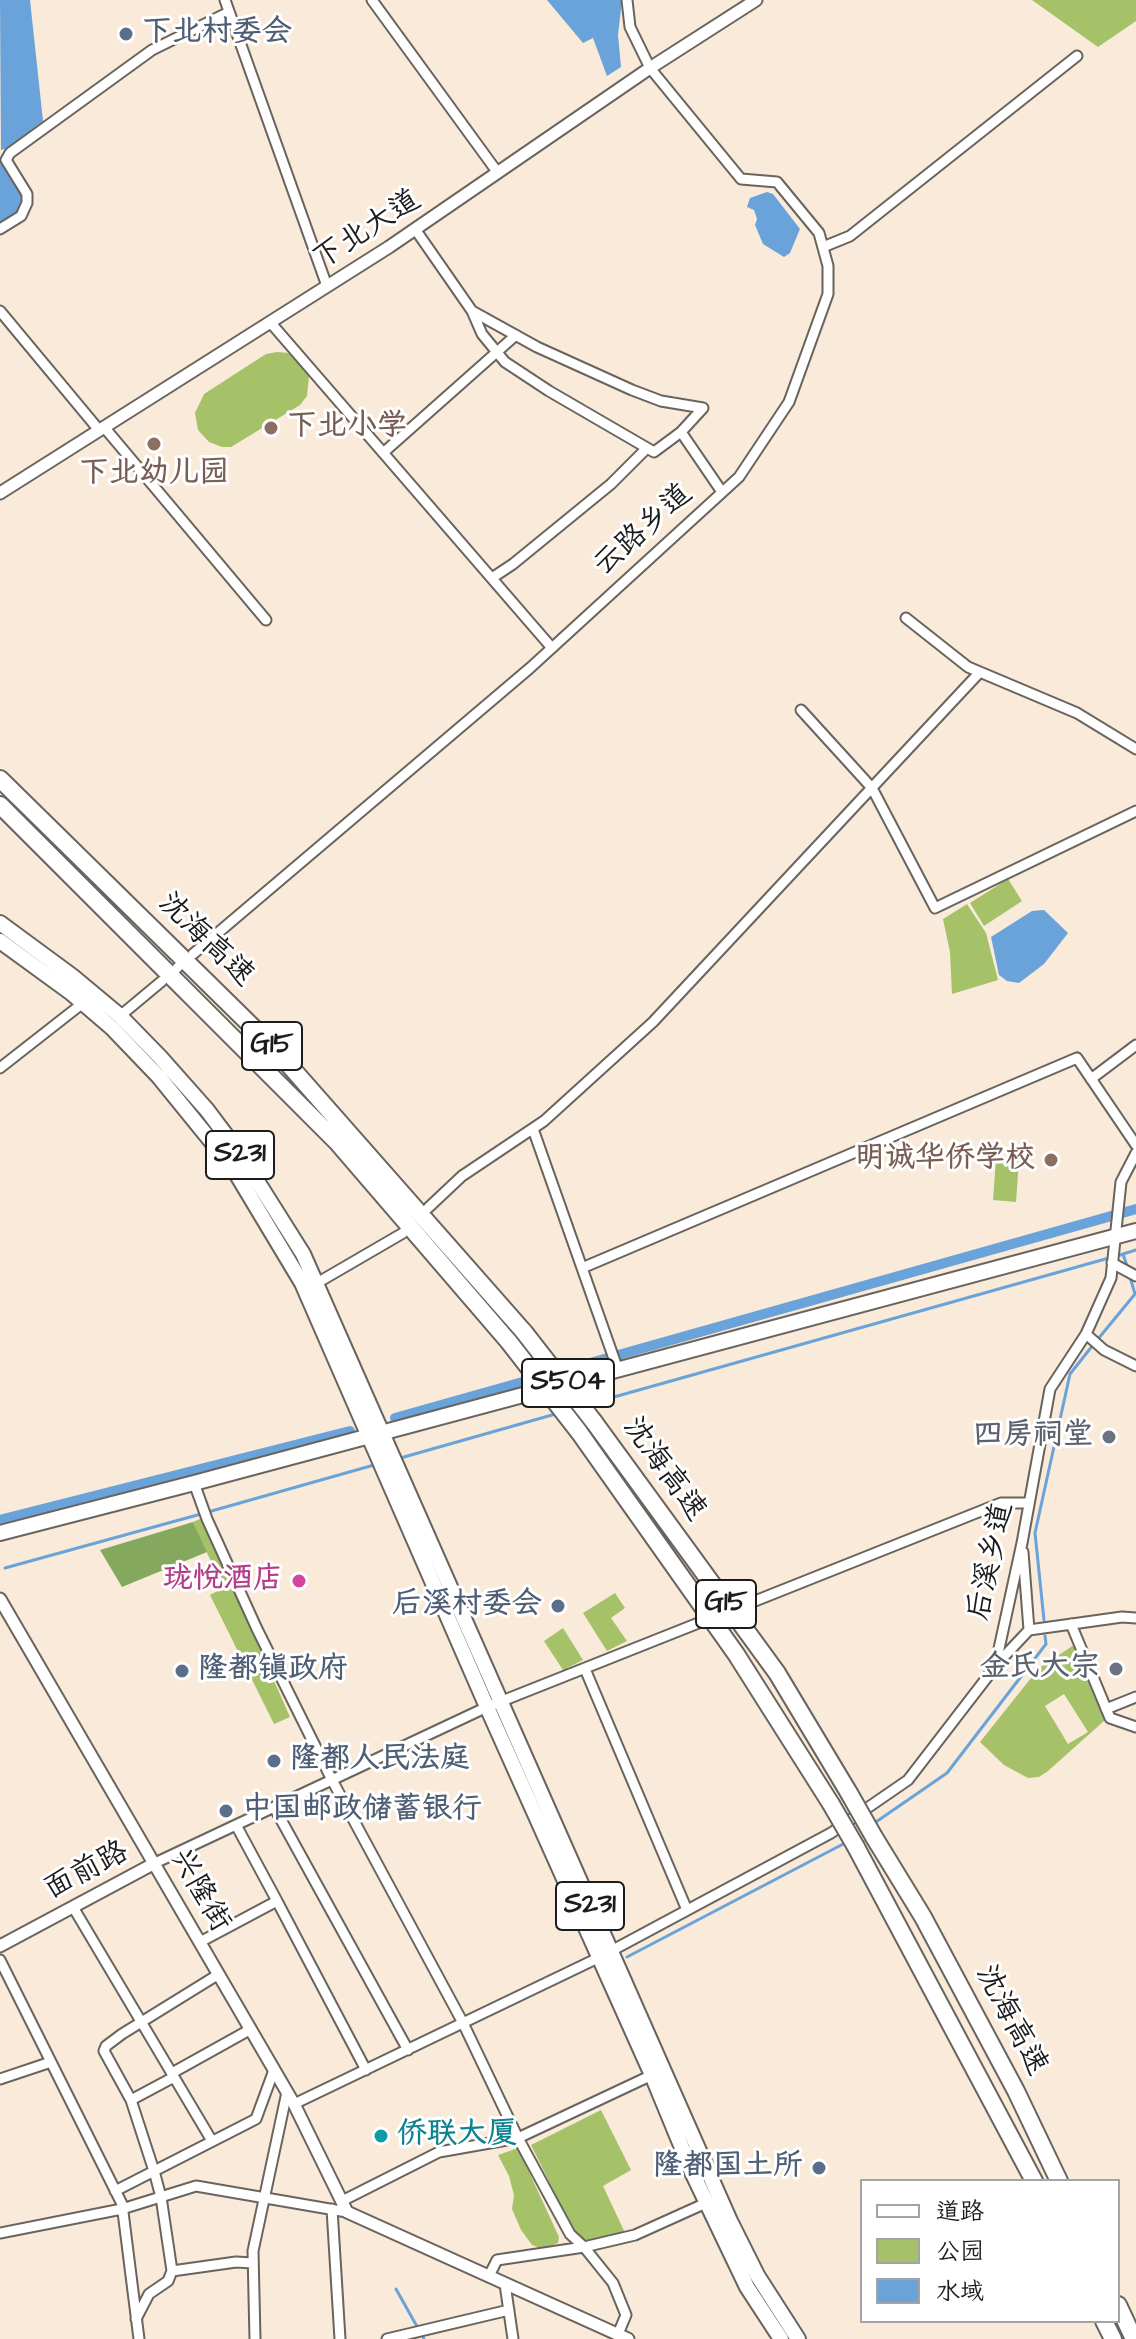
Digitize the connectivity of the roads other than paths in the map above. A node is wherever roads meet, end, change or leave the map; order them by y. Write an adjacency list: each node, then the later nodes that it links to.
1 (225, 0): 5 (street)
2 (372, 0): 9 (street)
3 (627, 0): 7 (street, 云路乡道)
4 (756, 0): 7 (street, 下北大道)
5 (229, 12): 8 (street); 13 (street)
6 (1077, 56): 12 (street)
7 (650, 68): 9 (street, 下北大道); 12 (street, 云路乡道)
8 (3, 158): 10 (street)
9 (498, 173): 11 (street, 下北大道)
10 (0, 229)
11 (415, 229): 13 (street, 下北大道); 15 (street)
12 (823, 247): 23 (street, 云路乡道)
13 (327, 286): 16 (street, 下北大道)
14 (0, 311): 19 (street)
15 (472, 311): 17 (street); 18 (street)
16 (270, 322): 19 (street, 下北大道); 22 (street)
17 (516, 335): 18 (street); 20 (street)
18 (497, 352): 21 (street); 22 (street)
19 (101, 429): 24 (street, 下北大道); 27 (street)
20 (681, 432): 21 (street); 23 (street)
21 (647, 448): 25 (street)
22 (383, 453): 25 (street)
23 (722, 492): 28 (street, 云路乡道)
24 (0, 493)
25 (492, 578): 28 (street)
26 (906, 618): 29 (street)
27 (266, 620)
28 (552, 648): 38 (street, 云路乡道)
29 (980, 672): 31 (street); 33 (street)
30 (801, 710): 33 (street)
31 (1136, 749)
32 (0, 779): 105 (highway, 沈海高速 / G15, bridge)
33 (872, 788): 35 (street); 45 (street)
34 (0, 805): 104 (highway, 沈海高速 / G15, bridge)
35 (1136, 811)
36 (0, 923): 41 (main road, S231)
37 (0, 941): 40 (main road, S231)
38 (193, 954)
39 (162, 981): 41 (street)
40 (83, 1003): 43 (street); 59 (main road, S231)
41 (120, 1016): 55 (main road, S231)
42 (1136, 1045): 44 (street)
43 (0, 1068)
44 (1091, 1079): 46 (street); 53 (street)
45 (533, 1129): 48 (street); 53 (street)
46 (1136, 1145)
47 (1136, 1153): 51 (street, 后溪乡道)
48 (428, 1208)
49 (1136, 1231): 51 (main road, S504)
50 (403, 1233): 55 (street)
51 (1113, 1241): 52 (street, 后溪乡道); 58 (main road, S504)
52 (1112, 1263): 54 (street); 56 (street, 后溪乡道)
53 (582, 1268): 58 (street)
54 (1131, 1273)
55 (317, 1283): 59 (main road, S231)
56 (1092, 1340): 57 (street); 61 (street, 后溪乡道)
57 (1136, 1366)
58 (618, 1370): 59 (main road, S504)
59 (376, 1434): 60 (main road, S504); 73 (main road, S231)
60 (194, 1483): 62 (main road, S504); 76 (street)
61 (1029, 1503): 63 (street, 后溪乡道); 65 (street)
62 (0, 1533)
63 (1022, 1543): 69 (street); 70 (street, 后溪乡道)
64 (0, 1599): 79 (street, 兴隆街)
65 (740, 1607)
66 (1136, 1618): 68 (street)
67 (701, 1622): 71 (street)
68 (1071, 1624): 69 (street); 74 (street)
69 (1029, 1630): 70 (street)
70 (995, 1667): 82 (street, 后溪乡道)
71 (585, 1669): 73 (street); 82 (street)
72 (1136, 1697): 74 (street)
73 (494, 1704): 76 (street); 85 (main road, S231)
74 (1106, 1709): 75 (street)
75 (1136, 1727)
76 (332, 1780): 77 (street); 89 (street)
77 (274, 1807): 78 (street); 91 (street)
78 (236, 1825): 79 (street); 80 (street)
79 (155, 1863): 81 (street, 面前路); 83 (street, 兴隆街)
80 (277, 1901): 83 (street); 94 (street)
81 (73, 1907): 84 (street, 面前路); 88 (street)
82 (687, 1910): 85 (street, 后溪乡道)
83 (200, 1942): 87 (street, 兴隆街)
84 (0, 1946)
85 (604, 1955): 89 (street, 后溪乡道); 96 (main road, S231); 128 (main road, S231)
86 (0, 1960): 92 (street)
87 (219, 1974): 88 (street); 90 (street, 兴隆街)
88 (141, 2022): 95 (street); 99 (street)
89 (463, 2023): 91 (street, 后溪乡道); 101 (street)
90 (251, 2029): 93 (street, 兴隆街); 95 (street)
91 (408, 2050): 94 (street, 后溪乡道)
92 (51, 2062): 97 (street); 106 (street)
93 (274, 2070): 98 (street, 兴隆街); 102 (street)
94 (366, 2070): 100 (street, 后溪乡道)
95 (173, 2075): 99 (street); 102 (street)
96 (652, 2075): 101 (street); 109 (main road, S231)
97 (0, 2079)
98 (287, 2092): 100 (street, 兴隆街); 108 (street)
99 (131, 2100): 103 (street)
100 (294, 2104): 110 (street, 兴隆街)
101 (518, 2138): 110 (street); 113 (street)
102 (212, 2141): 103 (street)
103 (154, 2171): 106 (street); 107 (street)
104 (1033, 2179)
105 (1058, 2179)
106 (115, 2191): 111 (street)
107 (161, 2197): 108 (street); 111 (street); 115 (street)
108 (264, 2198): 110 (street); 114 (street)
109 (706, 2203): 113 (street); 127 (main road, S231)
110 (340, 2208): 116 (street); 124 (street)
111 (122, 2209): 112 (street); 120 (street)
112 (0, 2233)
113 (584, 2247): 116 (street); 121 (street)
114 (253, 2263): 115 (street); 123 (street)
115 (172, 2271): 120 (street)
116 (489, 2276): 117 (street)
117 (505, 2284): 119 (street); 121 (street)
118 (1120, 2309): 129 (highway)
119 (509, 2310): 125 (street); 126 (street)
120 (136, 2319): 122 (street)
121 (623, 2337)
122 (139, 2339)
123 (255, 2339)
124 (340, 2339)
125 (387, 2339)
126 (513, 2339)
127 (781, 2339)
128 (798, 2339)
129 (1134, 2339)

